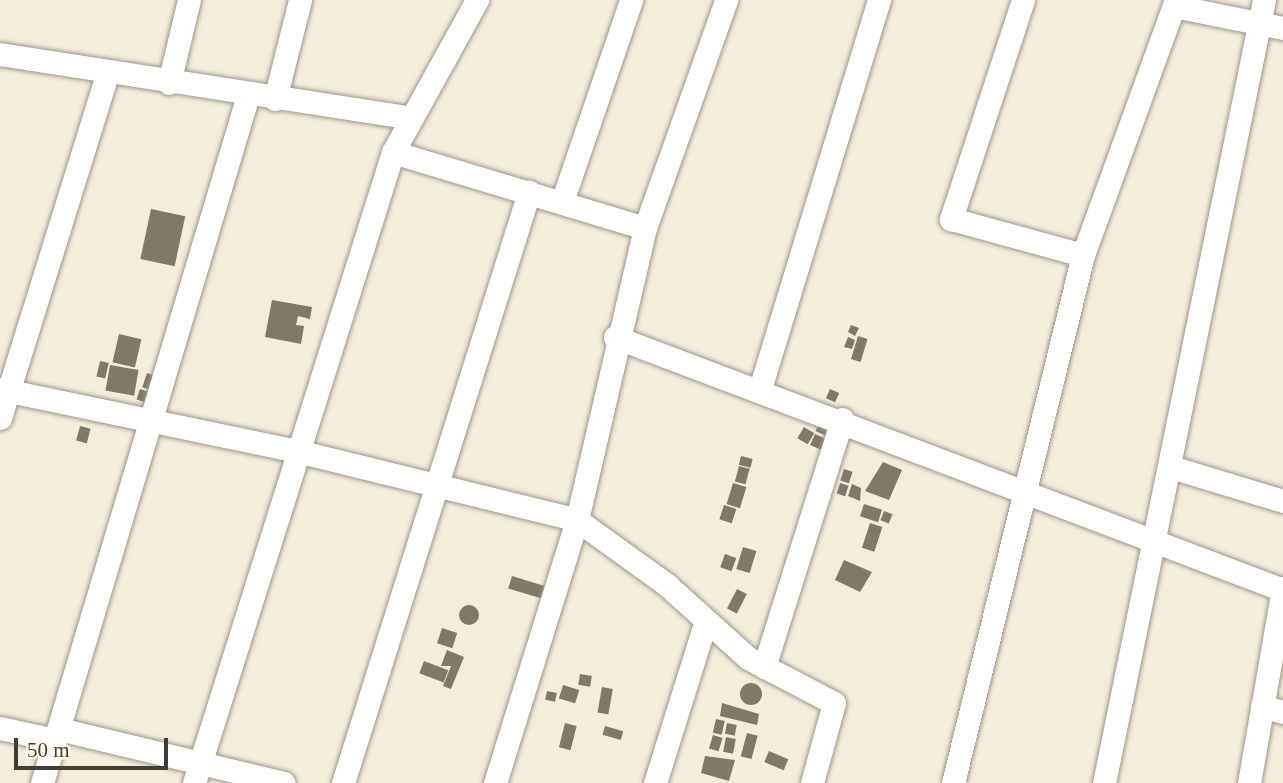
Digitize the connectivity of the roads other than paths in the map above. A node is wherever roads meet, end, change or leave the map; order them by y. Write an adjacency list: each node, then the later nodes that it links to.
1 (189, 0): 14 (street)
2 (300, 0): 16 (street)
3 (477, 0): 17 (street)
4 (631, 0): 20 (street)
5 (726, 0): 21 (street)
6 (878, 0): 25 (street)
7 (1023, 0): 22 (street)
8 (1264, 0): 10 (street)
9 (1175, 3): 10 (street); 22 (street)
10 (1259, 23): 11 (street); 30 (street)
11 (1283, 28)
12 (0, 54): 13 (street)
13 (108, 72): 14 (street); 24 (street)
14 (169, 83): 15 (street)
15 (248, 95): 16 (street); 28 (street)
16 (275, 99): 17 (street)
17 (407, 117): 18 (street)
18 (393, 152): 19 (street); 29 (street)
19 (528, 192): 20 (street); 31 (street)
20 (562, 202): 21 (street)
21 (645, 228): 23 (street)
22 (1083, 255): 32 (street)
23 (615, 337): 25 (street); 34 (street)
24 (4, 389): 26 (street); 28 (street)
25 (760, 389): 27 (street)
26 (0, 418)
27 (842, 419): 32 (street); 38 (street)
28 (155, 421): 29 (street); 41 (street)
29 (297, 451): 31 (street); 42 (street)
30 (1171, 467): 33 (street); 35 (street)
31 (438, 483): 34 (street); 45 (street)
32 (1021, 493): 35 (street); 49 (street)
33 (1283, 501)
34 (577, 520): 37 (street); 46 (street)
35 (1154, 542): 36 (street); 50 (street)
36 (1283, 589): 39 (street)
37 (705, 623): 38 (street); 47 (street)
38 (764, 667): 48 (street)
39 (1273, 709): 51 (street)
40 (0, 728): 41 (street)
41 (57, 735): 42 (street); 43 (street)
42 (197, 772): 44 (street)
43 (42, 783)
44 (284, 783)
45 (343, 783)
46 (495, 783)
47 (655, 783)
48 (812, 783)
49 (953, 783)
50 (1104, 783)
51 (1249, 783)

